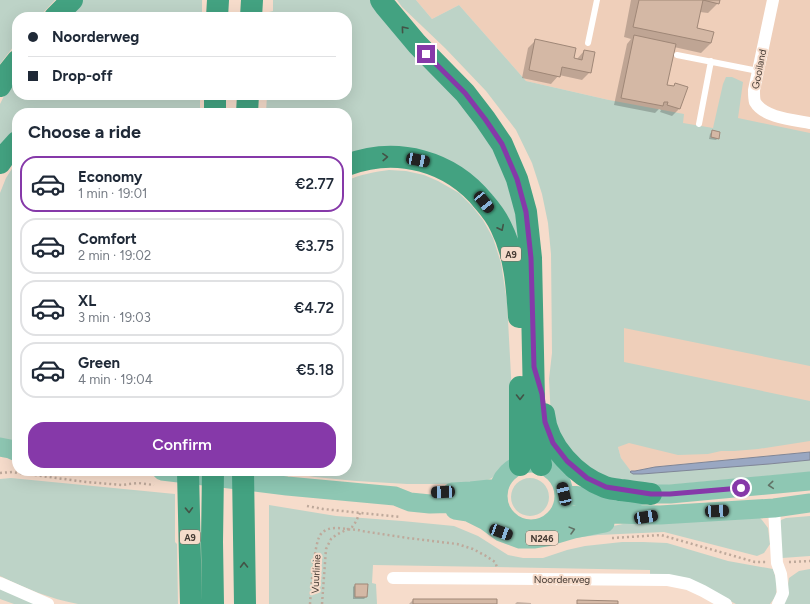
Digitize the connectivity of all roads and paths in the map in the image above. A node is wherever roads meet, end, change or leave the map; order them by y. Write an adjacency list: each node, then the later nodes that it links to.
1 (72, 0): 7 (highway)
2 (218, 0): 8 (highway)
3 (252, 0): 9 (highway)
4 (381, 0): 21 (highway, A9, one-way to 4)
5 (597, 0): 10 (lane)
6 (773, 0): 14 (street, Gooiland)
7 (60, 12)
8 (217, 12)
9 (251, 12)
10 (588, 43)
11 (677, 55): 12 (lane)
12 (711, 61): 14 (lane); 16 (lane)
13 (12, 68): 15 (highway)
14 (758, 71): 17 (street, Gooiland)
15 (0, 86)
16 (698, 124)
17 (810, 124)
18 (12, 148): 19 (highway)
19 (0, 163)
20 (352, 163): 26 (highway, A9, one-way to 26)
21 (534, 367): 26 (highway, A9); 36 (highway)
22 (0, 447): 23 (main road)
23 (12, 450)
24 (12, 459): 25 (main road)
25 (0, 460)
26 (531, 465): 35 (main road); 38 (main road)
27 (12, 472): 28 (path)
28 (0, 473)
29 (42, 476): 33 (path)
30 (188, 476): 52 (highway, A9, one-way to 52)
31 (213, 476): 53 (highway, A9)
32 (243, 476): 54 (highway, one-way to 32)
33 (161, 478): 37 (main road, N246)
34 (810, 481): 36 (main road, one-way to 36)
35 (564, 494): 36 (main road); 43 (main road)
36 (651, 494)
37 (395, 496): 38 (main road, N246); 41 (main road, N246)
38 (499, 497): 41 (main road, N246); 43 (main road, N246)
39 (810, 503): 42 (main road, N246)
40 (301, 504): 45 (path, Vuurlinie)
41 (430, 504): 44 (main road, N246, one-way to 44)
42 (774, 508): 44 (main road, N246); 47 (street)
43 (558, 515): 44 (main road, N246)
44 (660, 515)
45 (348, 529): 49 (path); 55 (path); 56 (path, Vuurlinie)
46 (810, 561): 47 (path)
47 (777, 562): 58 (street)
48 (393, 578): 49 (street, Noorderweg)
49 (503, 578): 57 (street, Noorderweg)
50 (0, 583): 51 (street)
51 (48, 604)
52 (191, 604)
53 (213, 604)
54 (245, 604)
55 (310, 604)
56 (322, 604)
57 (726, 604)
58 (778, 604)

